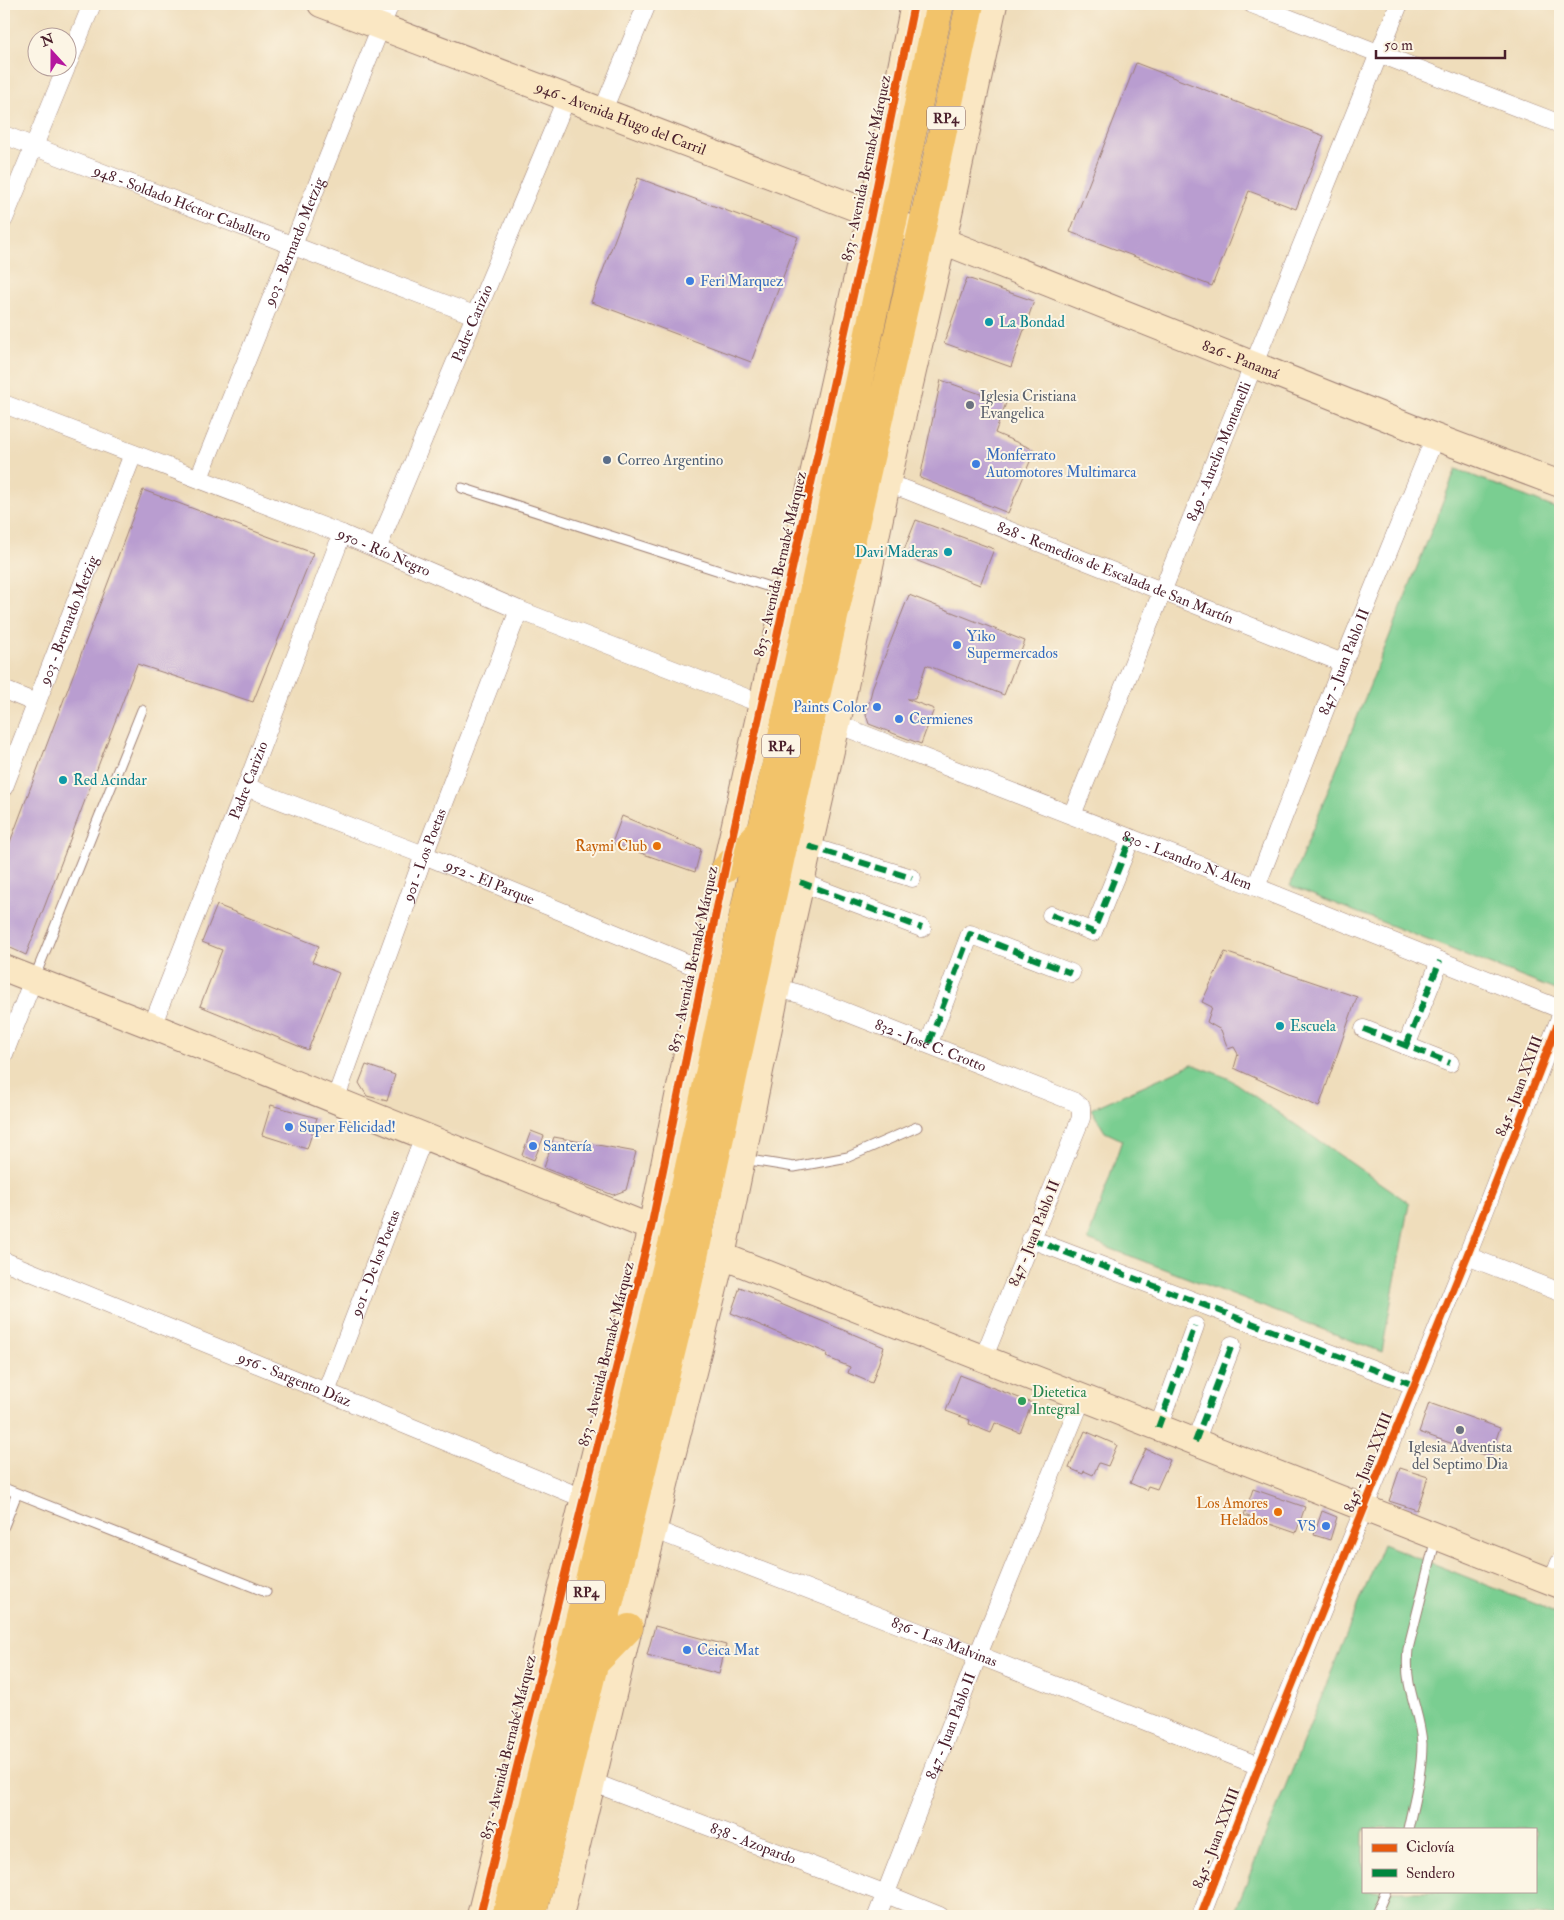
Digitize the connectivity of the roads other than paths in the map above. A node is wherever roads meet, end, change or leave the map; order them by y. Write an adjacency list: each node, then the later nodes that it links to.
1 (92, 4): 11 (street)
2 (321, 4): 10 (street, 946 - Avenida Hugo del Carril)
3 (647, 4): 15 (street)
4 (914, 4): 20 (street, 853 - Avenida Bernabé Márquez)
5 (940, 4): 20 (main road, 853 - Avenida Bernabé Márquez / RP4)
6 (970, 4): 21 (main road, 853 - Avenida Bernabé Márquez / RP4)
7 (994, 4): 21 (street, 853 - Avenida Bernabé Márquez)
8 (1252, 4): 12 (street)
9 (1399, 4): 12 (street, 849 - Aurelio Montanelli)
10 (386, 15): 14 (street, 946 - Avenida Hugo del Carril); 22 (street, 903 - Bernardo Metzig)
11 (78, 38)
12 (1380, 52): 16 (street); 24 (street, 849 - Aurelio Montanelli)
13 (62, 78): 18 (street)
14 (567, 97): 15 (street, 946 - Avenida Hugo del Carril); 23 (street, Padre Carizio)
15 (603, 110): 20 (street, 946 - Avenida Hugo del Carril)
16 (1560, 124)
17 (4, 135): 18 (street, 948 - Soldado Héctor Caballero)
18 (33, 146): 19 (street); 22 (street, 948 - Soldado Héctor Caballero)
19 (4, 219)
20 (882, 219): 21 (street, 946 - Avenida Hugo del Carril); 35 (street, 853 - Avenida Bernabé Márquez); 46 (main road, 853 - Avenida Bernabé Márquez / RP4)
21 (932, 237): 24 (street, 826 - Panamá); 29 (street, 853 - Avenida Bernabé Márquez); 42 (main road, 853 - Avenida Bernabé Márquez / RP4)
22 (291, 245): 23 (street, 948 - Soldado Héctor Caballero); 28 (street, 903 - Bernardo Metzig)
23 (474, 315): 33 (street, Padre Carizio)
24 (1254, 365): 26 (street, 826 - Panamá); 34 (street, 849 - Aurelio Montanelli)
25 (4, 404): 27 (street, 950 - Río Negro)
26 (1435, 437): 30 (street, 826 - Panamá); 37 (street, 847 - Juan Pablo II)
27 (133, 454): 28 (street, 950 - Río Negro); 39 (street, 903 - Bernardo Metzig)
28 (198, 478): 32 (street, 950 - Río Negro)
29 (887, 484): 34 (street, 828 - Remedios de Escalada de San Martín); 42 (street, 853 - Avenida Bernabé Márquez)
30 (1560, 484)
31 (462, 488): 35 (lane)
32 (342, 534): 33 (street, 950 - Río Negro); 44 (street, Padre Carizio)
33 (377, 549): 36 (street, 950 - Río Negro)
34 (1163, 591): 37 (street, 828 - Remedios de Escalada de San Martín); 45 (street, 849 - Aurelio Montanelli)
35 (787, 593): 40 (street, 853 - Avenida Bernabé Márquez)
36 (519, 610): 40 (street, 950 - Río Negro); 49 (street, 901 - Los Poetas)
37 (1343, 663): 53 (street, 847 - Juan Pablo II)
38 (4, 690): 39 (street)
39 (36, 703): 43 (street, 903 - Bernardo Metzig)
40 (762, 704): 50 (street, 853 - Avenida Bernabé Márquez)
41 (142, 710): 60 (lane)
42 (824, 721): 45 (street, 830 - Leandro N. Alem); 48 (street, 853 - Avenida Bernabé Márquez); 76 (main road, 853 - Avenida Bernabé Márquez / RP4)
43 (4, 787)
44 (246, 788): 49 (street, 952 - El Parque); 64 (street, Padre Carizio)
45 (1072, 815): 47 (street, 830 - Leandro N. Alem)
46 (762, 830): 50 (main road); 76 (main road, 853 - Avenida Bernabé Márquez / RP4)
47 (1131, 838): 53 (street, 830 - Leandro N. Alem); 54 (street)
48 (808, 846): 51 (street); 52 (street, 853 - Avenida Bernabé Márquez)
49 (424, 854): 58 (street, 952 - El Parque); 70 (street, 901 - Los Poetas)
50 (725, 869): 58 (street, 853 - Avenida Bernabé Márquez)
51 (912, 878)
52 (800, 882): 55 (street); 61 (street, 853 - Avenida Bernabé Márquez)
53 (1256, 887): 56 (street, 830 - Leandro N. Alem)
54 (1051, 915)
55 (922, 928)
56 (1440, 961): 62 (street, 830 - Leandro N. Alem); 67 (street)
57 (4, 968): 60 (street)
58 (704, 970): 76 (street, 853 - Avenida Bernabé Márquez)
59 (1071, 973): 66 (street)
60 (34, 980): 64 (street); 68 (street)
61 (777, 988): 66 (street, 832 - José C. Crotto); 74 (street, 853 - Avenida Bernabé Márquez)
62 (1560, 1010)
63 (1560, 1018): 77 (street, 845 - Juan XXIII)
64 (152, 1026): 70 (street)
65 (1364, 1029): 67 (street)
66 (929, 1043): 71 (street, 832 - José C. Crotto)
67 (1406, 1046): 69 (street)
68 (4, 1054)
69 (1450, 1063)
70 (335, 1100): 73 (street)
71 (1081, 1107): 75 (street, 847 - Juan Pablo II)
72 (917, 1127): 74 (lane)
73 (424, 1136): 76 (street); 84 (street, 901 - De los Poetas)
74 (742, 1159): 76 (street, 853 - Avenida Bernabé Márquez)
75 (1031, 1239): 82 (street, 847 - Juan Pablo II); 83 (street)
76 (686, 1242): 82 (street); 90 (street, 853 - Avenida Bernabé Márquez); 92 (main road, 853 - Avenida Bernabé Márquez / RP4); 106 (main road, 853 - Avenida Bernabé Márquez / RP4)
77 (1467, 1256): 79 (street); 83 (street, 845 - Juan XXIII)
78 (4, 1261): 84 (street, 956 - Sargento Díaz)
79 (1560, 1292)
80 (1195, 1326): 86 (street)
81 (1232, 1345): 87 (street)
82 (982, 1359): 85 (street)
83 (1414, 1385): 91 (street, 845 - Juan XXIII)
84 (326, 1392): 90 (street, 956 - Sargento Díaz)
85 (1082, 1398): 86 (street); 98 (street, 847 - Juan Pablo II)
86 (1158, 1428): 87 (street)
87 (1195, 1442): 91 (street)
88 (4, 1488): 89 (lane)
89 (17, 1494): 93 (lane); 96 (lane)
90 (584, 1499): 105 (street, 853 - Avenida Bernabé Márquez)
91 (1364, 1508): 94 (street); 100 (street, 845 - Juan XXIII)
92 (642, 1524): 97 (street, 853 - Avenida Bernabé Márquez); 98 (street, 836 - Las Malvinas); 99 (main road, 853 - Avenida Bernabé Márquez / RP4)
93 (4, 1526)
94 (1437, 1536): 95 (street); 102 (lane)
95 (1558, 1576)
96 (266, 1592)
97 (629, 1628): 99 (main road); 101 (street, 853 - Avenida Bernabé Márquez)
98 (978, 1654): 100 (street, 836 - Las Malvinas); 104 (street, 847 - Juan Pablo II)
99 (595, 1663): 101 (main road, 853 - Avenida Bernabé Márquez / RP4)
100 (1259, 1766): 111 (street, 845 - Juan XXIII)
101 (579, 1778): 104 (street, 838 - Azopardo); 107 (main road, 853 - Avenida Bernabé Márquez / RP4); 108 (street, 853 - Avenida Bernabé Márquez)
102 (1408, 1828)
103 (1386, 1892): 112 (lane)
104 (886, 1894): 109 (street, 847 - Juan Pablo II); 110 (street, 838 - Azopardo)
105 (480, 1916)
106 (506, 1916)
107 (532, 1916)
108 (560, 1916)
109 (877, 1916)
110 (940, 1916)
111 (1200, 1916)
112 (1374, 1916)

